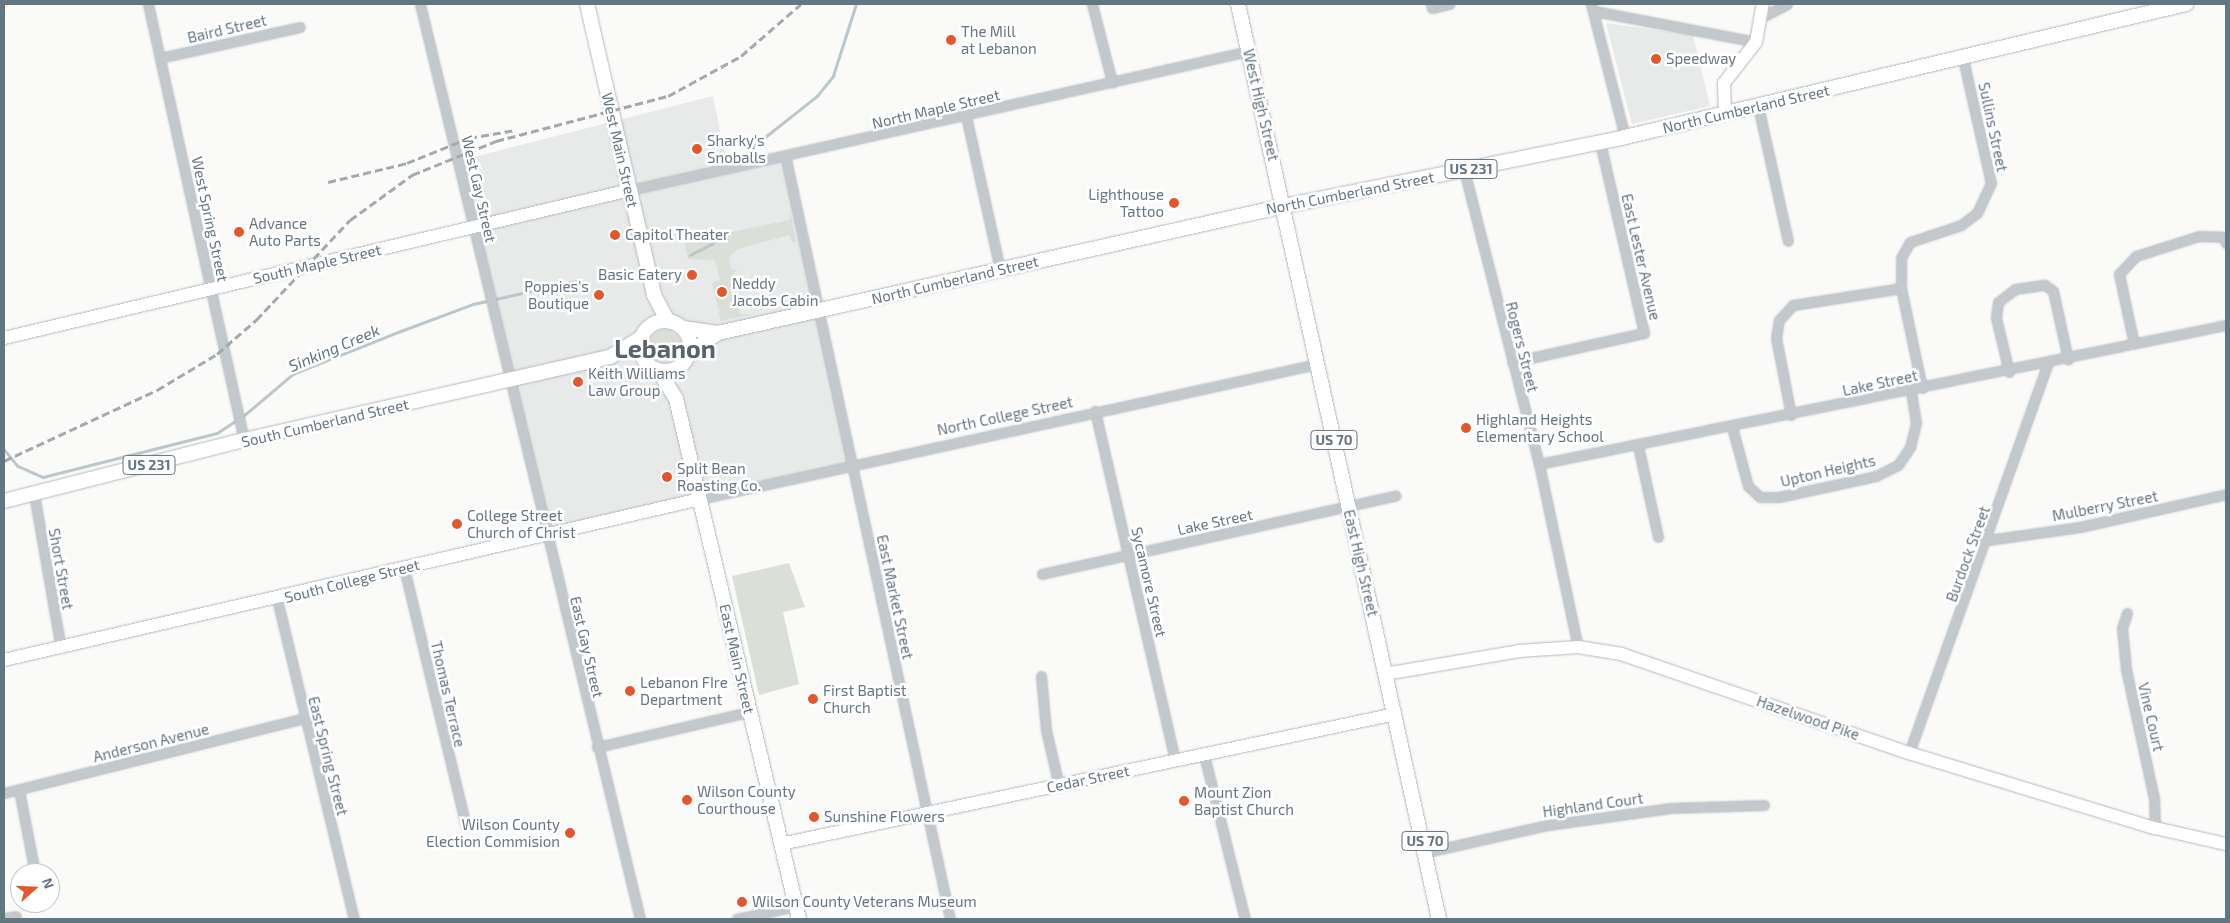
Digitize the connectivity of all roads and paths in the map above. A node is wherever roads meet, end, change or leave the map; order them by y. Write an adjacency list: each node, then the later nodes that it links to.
1 (148, 4): 15 (street, West Spring Street)
2 (420, 4): 27 (street, West Gay Street)
3 (587, 4): 25 (main road, West Main Street)
4 (1092, 4): 17 (street)
5 (1238, 4): 14 (main road, West High Street / US 70)
6 (1431, 4): 7 (street)
7 (1450, 4)
8 (1787, 4): 11 (street)
9 (2186, 4): 16 (main road, North Cumberland Street / US 231)
10 (1593, 7): 13 (street); 21 (street)
11 (1763, 10): 13 (street)
12 (300, 27): 15 (street, Baird Street)
13 (1756, 42): 19 (street)
14 (1249, 51): 17 (street, North Maple Street); 26 (main road, West High Street / US 70)
15 (160, 58): 32 (street, West Spring Street)
16 (1963, 59): 18 (main road, North Cumberland Street / US 231); 31 (street, Sullins Street)
17 (1112, 82): 20 (street, North Maple Street)
18 (1758, 106): 19 (main road, North Cumberland Street / US 231); 28 (street)
19 (1725, 114): 21 (main road, North Cumberland Street / US 231)
20 (966, 116): 23 (street, North Maple Street); 30 (street)
21 (1625, 137): 22 (main road, North Cumberland Street / US 231)
22 (1600, 142): 24 (main road, North Cumberland Street / US 231); 45 (street, East Lester Avenue)
23 (786, 159): 25 (street, North Maple Street); 34 (street, East Market Street)
24 (1464, 170): 26 (main road, North Cumberland Street / US 231); 45 (street, Rogers Street)
25 (630, 190): 27 (street, South Maple Street); 33 (main road, West Main Street)
26 (1284, 206): 30 (main road, North Cumberland Street / US 231); 47 (main road, East High Street / US 70)
27 (474, 228): 32 (street, South Maple Street); 50 (street, West Gay Street)
28 (1788, 241)
29 (2226, 243): 41 (street)
30 (1000, 269): 34 (main road, North Cumberland Street / US 231)
31 (1901, 288): 51 (street, Sullins Street); 55 (street)
32 (212, 290): 40 (street, South Maple Street); 57 (street, West Spring Street)
33 (654, 295): 35 (main road, West Main Street); 38 (main road, West Main Street)
34 (820, 311): 39 (main road, North Cumberland Street / US 231); 59 (street, East Market Street)
35 (668, 321): 37 (main road, US 231); 38 (main road, US 231)
36 (2226, 325): 41 (street, Lake Street)
37 (683, 328): 39 (main road, North Cumberland Street / US 231); 43 (main road)
38 (645, 332): 42 (main road, South Cumberland Street / US 231); 48 (main road)
39 (718, 333): 43 (main road, North Cumberland Street / US 231)
40 (4, 338)
41 (2134, 344): 44 (street, Lake Street)
42 (610, 358): 48 (main road); 50 (main road, South Cumberland Street / US 231)
43 (686, 358): 48 (main road, US 231); 53 (main road, East Main Street)
44 (2068, 359): 46 (street, Lake Street); 49 (street)
45 (1512, 362): 60 (street, Rogers Street)
46 (2048, 363): 49 (street, Lake Street); 69 (street, Burdock Street)
47 (1317, 364): 54 (street, North College Street); 66 (main road, East High Street / US 70)
48 (654, 368): 53 (main road, East Main Street)
49 (2009, 372): 51 (street, Lake Street)
50 (509, 381): 57 (main road, South Cumberland Street / US 231); 67 (street, East Gay Street)
51 (1922, 388): 52 (street, Lake Street)
52 (1911, 391): 55 (street, Lake Street); 56 (street, Upton Heights)
53 (676, 399): 64 (main road, East Main Street)
54 (1095, 411): 59 (street, North College Street); 70 (street, Sycamore Street)
55 (1791, 415): 56 (street, Lake Street)
56 (1732, 427): 58 (street, Lake Street)
57 (244, 440): 61 (main road, South Cumberland Street / US 231)
58 (1638, 446): 60 (street, Lake Street); 68 (street)
59 (851, 463): 64 (street, North College Street); 91 (street, East Market Street)
60 (1539, 464): 75 (street, Rogers Street)
61 (34, 494): 65 (main road, South Cumberland Street / US 231); 76 (street, Short Street)
62 (2226, 494): 69 (street, Mulberry Street)
63 (1395, 496): 66 (street, Lake Street)
64 (700, 499): 67 (street, South College Street); 80 (main road, East Main Street)
65 (4, 501)
66 (1348, 507): 70 (street, Lake Street); 78 (main road, East High Street / US 70)
67 (547, 536): 71 (street, South College Street); 83 (street, East Gay Street)
68 (1658, 537)
69 (1988, 540): 84 (street, Burdock Street)
70 (1130, 554): 72 (street, Lake Street); 86 (street, Sycamore Street)
71 (404, 568): 73 (street, South College Street); 92 (street, Thomas Terrace)
72 (1042, 574)
73 (277, 599): 76 (street, South College Street); 82 (street, East Spring Street)
74 (2127, 613): 93 (street, Vine Court)
75 (1578, 647): 78 (street, Hazelwood Pike); 84 (street, Hazelwood Pike)
76 (62, 648): 77 (street, South College Street)
77 (4, 660)
78 (1385, 674): 81 (main road, East High Street / US 70)
79 (1041, 676): 87 (street)
80 (749, 712): 83 (street); 94 (main road, East Main Street)
81 (1394, 714): 85 (street, Cedar Street); 96 (main road, East High Street / US 70)
82 (304, 718): 88 (street, Anderson Avenue); 101 (street, East Spring Street)
83 (597, 747): 102 (street, East Gay Street)
84 (1909, 753): 93 (street, Hazelwood Pike)
85 (1204, 754): 86 (street, Cedar Street); 105 (street)
86 (1175, 760): 87 (street, Cedar Street)
87 (1059, 786): 91 (street, Cedar Street)
88 (19, 790): 89 (street, Anderson Avenue); 97 (street)
89 (4, 793)
90 (1764, 805): 96 (street, Highland Court)
91 (927, 811): 94 (street, Cedar Street); 104 (street, East Market Street)
92 (466, 826)
93 (2155, 828): 95 (street, Hazelwood Pike)
94 (781, 844): 98 (main road, East Main Street)
95 (2226, 844)
96 (1427, 852): 106 (main road, East High Street / US 70)
97 (33, 863)
98 (797, 913): 103 (street)
99 (16, 916): 100 (street)
100 (4, 918)
101 (354, 919)
102 (640, 919)
103 (737, 919)
104 (950, 919)
105 (1245, 919)
106 (1439, 919)

